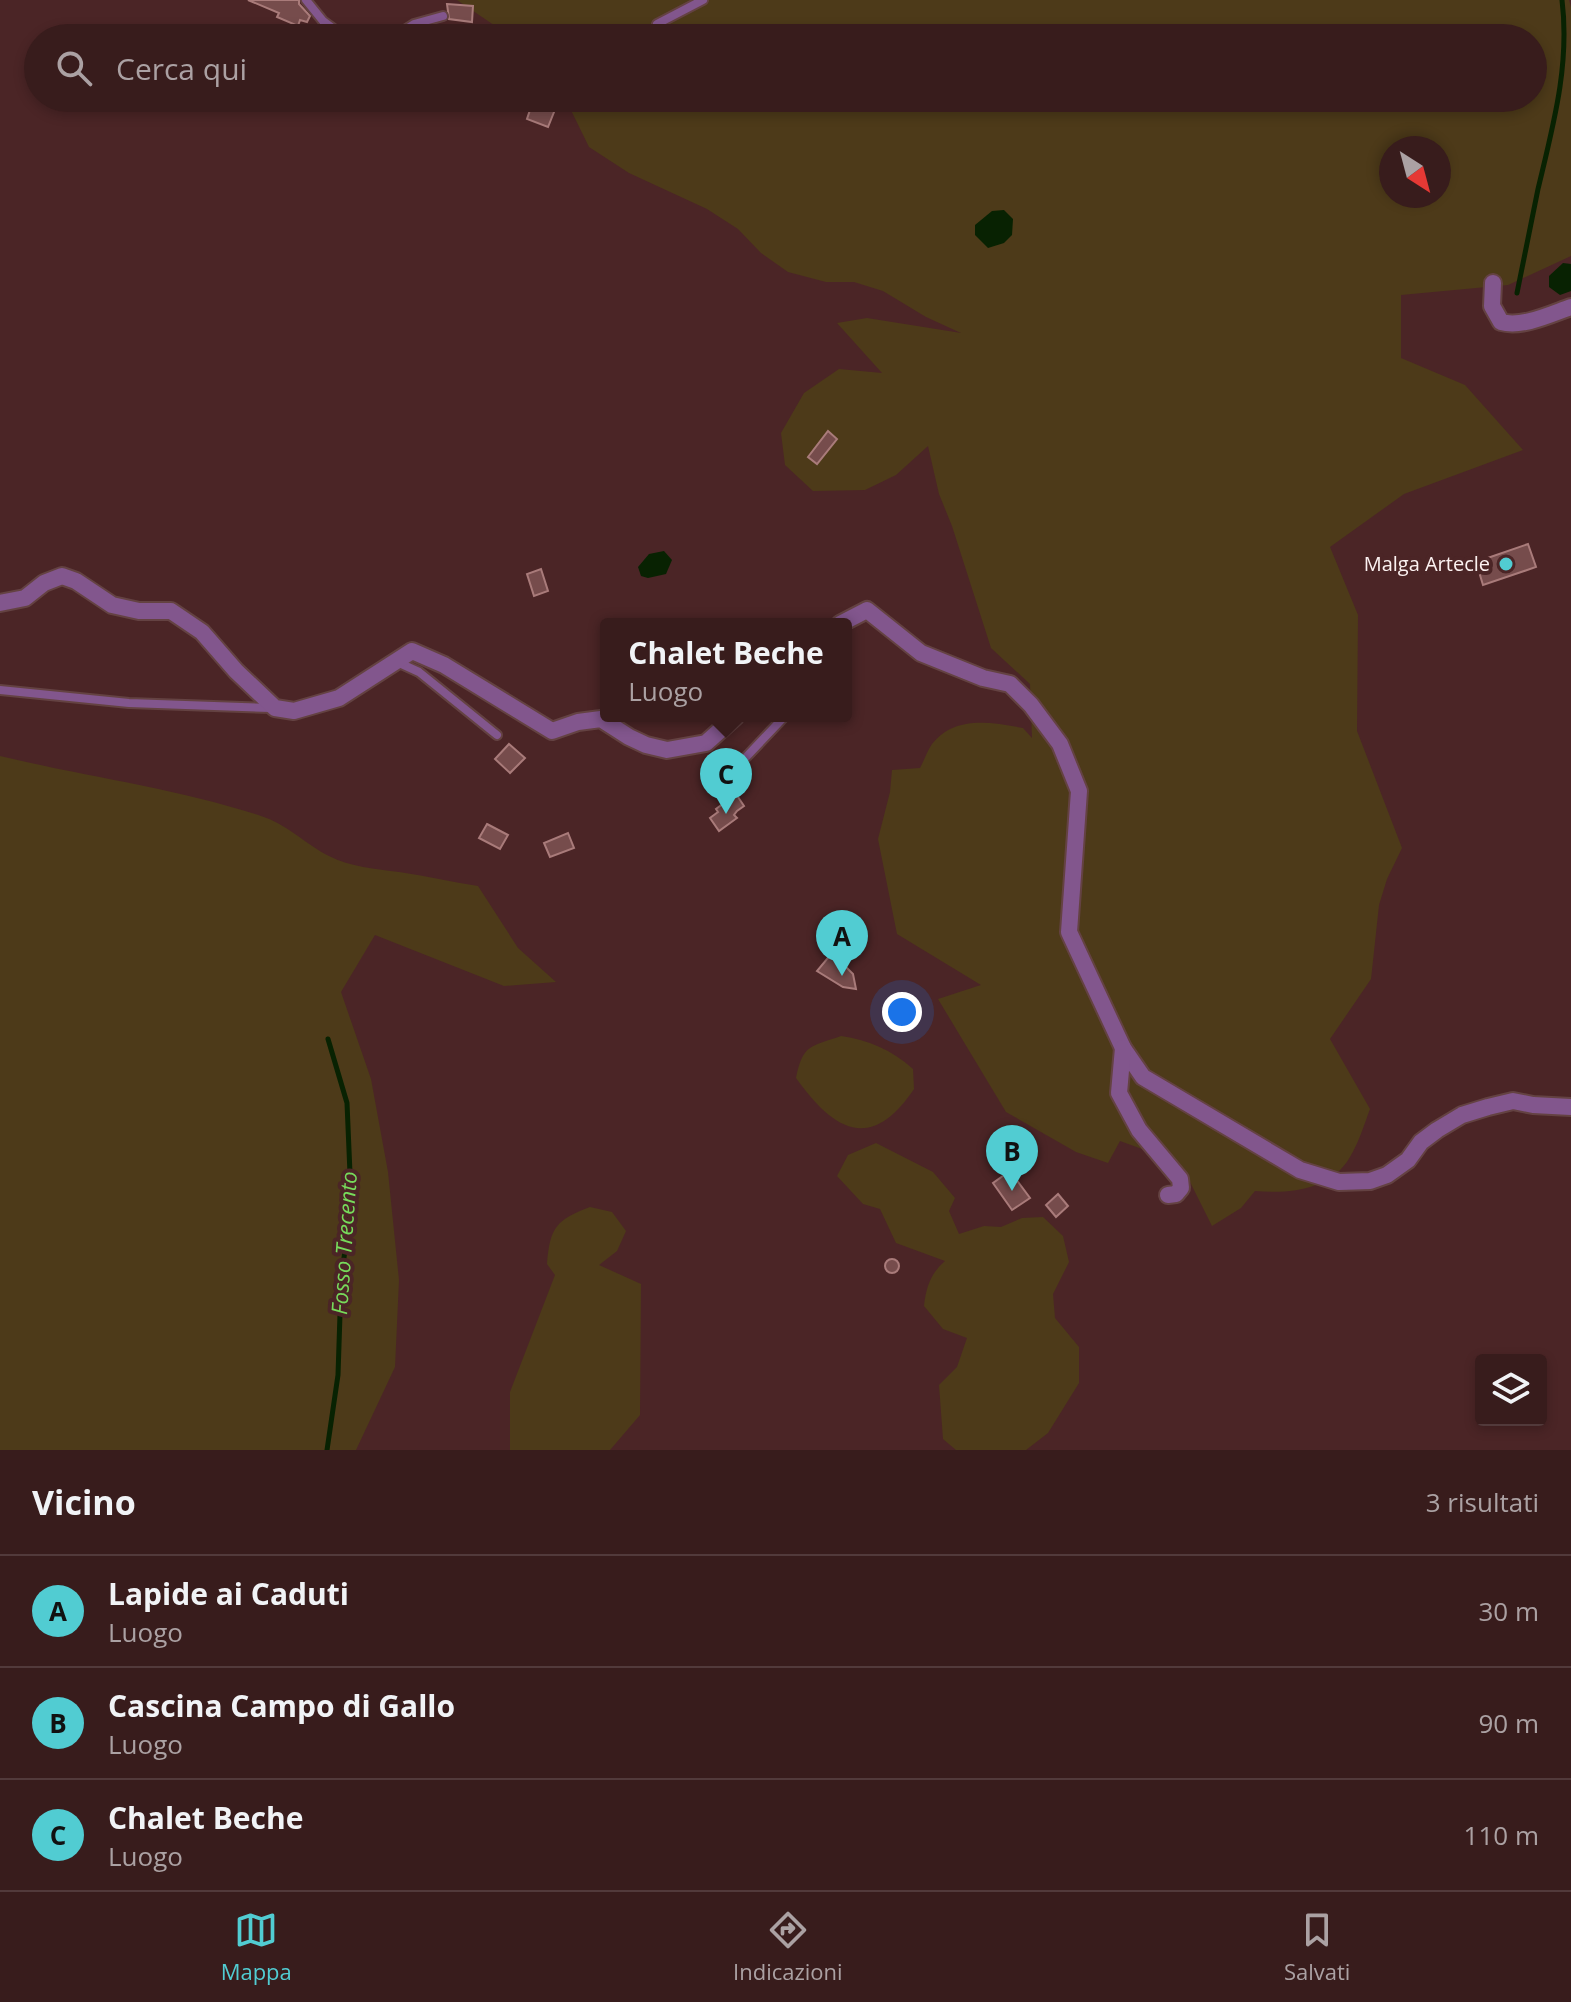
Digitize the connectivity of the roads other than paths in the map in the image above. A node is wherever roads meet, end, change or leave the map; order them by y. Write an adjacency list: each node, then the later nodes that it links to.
1 (306, 0): 4 (lane)
2 (703, 0): 6 (lane)
3 (443, 16): 5 (lane)
4 (327, 24)
5 (414, 24)
6 (657, 24)
7 (1493, 283): 8 (street)
8 (1571, 307)
9 (0, 603): 13 (street)
10 (852, 618): 20 (street)
11 (395, 661): 13 (street); 14 (street); 18 (lane)
12 (0, 690): 13 (lane)
13 (275, 708)
14 (600, 719)
15 (606, 722): 16 (street)
16 (729, 722)
17 (779, 722): 19 (lane)
18 (497, 735)
19 (718, 776)
20 (1123, 1048): 21 (street); 22 (street)
21 (1571, 1107)
22 (1168, 1195)

